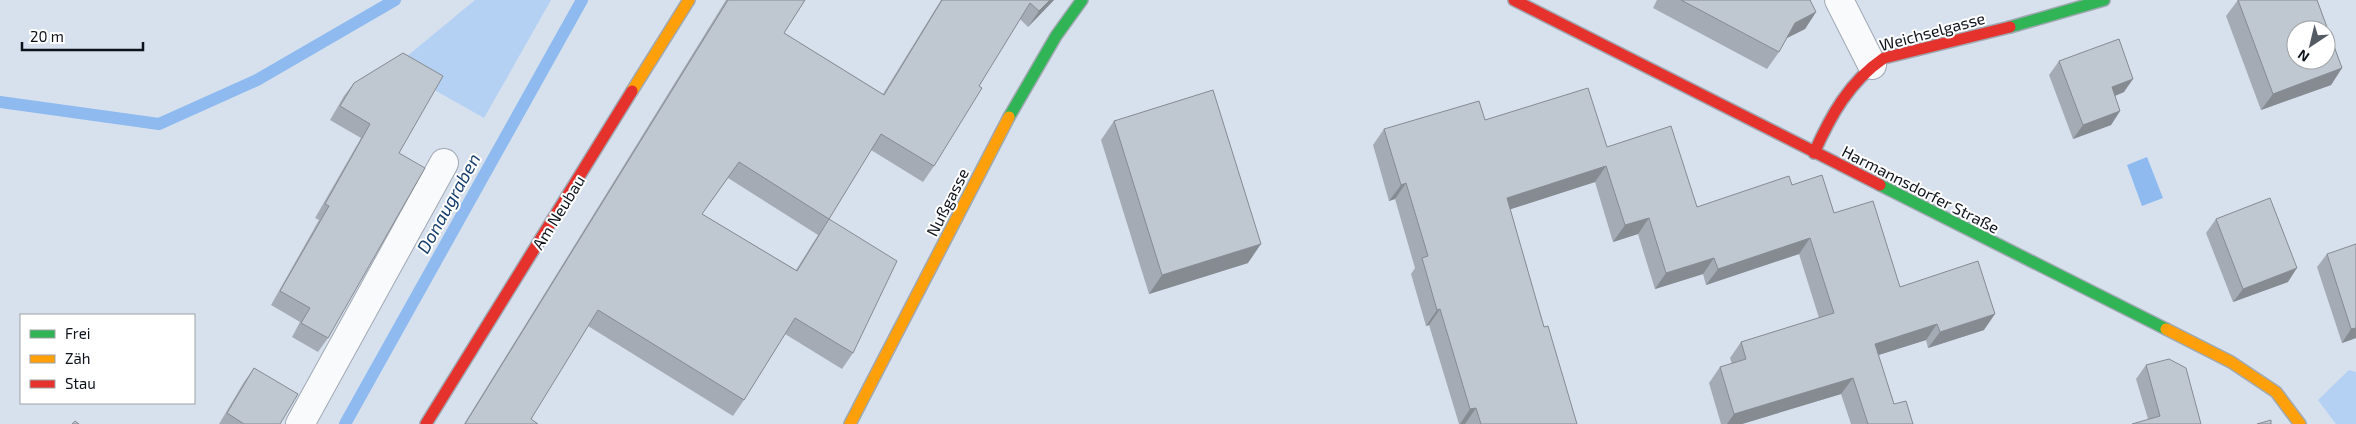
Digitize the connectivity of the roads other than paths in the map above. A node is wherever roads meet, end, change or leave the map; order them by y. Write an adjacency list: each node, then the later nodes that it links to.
1 (689, 0): 10 (street, Am Neubau)
2 (1082, 0): 11 (street, Nußgasse)
3 (1514, 0): 7 (street, Harmannsdorfer Straße)
4 (1839, 0): 6 (street)
5 (2104, 0): 6 (street, Weichselgasse)
6 (1872, 65): 7 (street, Weichselgasse)
7 (1814, 153): 12 (street, Harmannsdorfer Straße)
8 (444, 162): 9 (street)
9 (300, 424)
10 (426, 424)
11 (850, 424)
12 (2300, 424)

